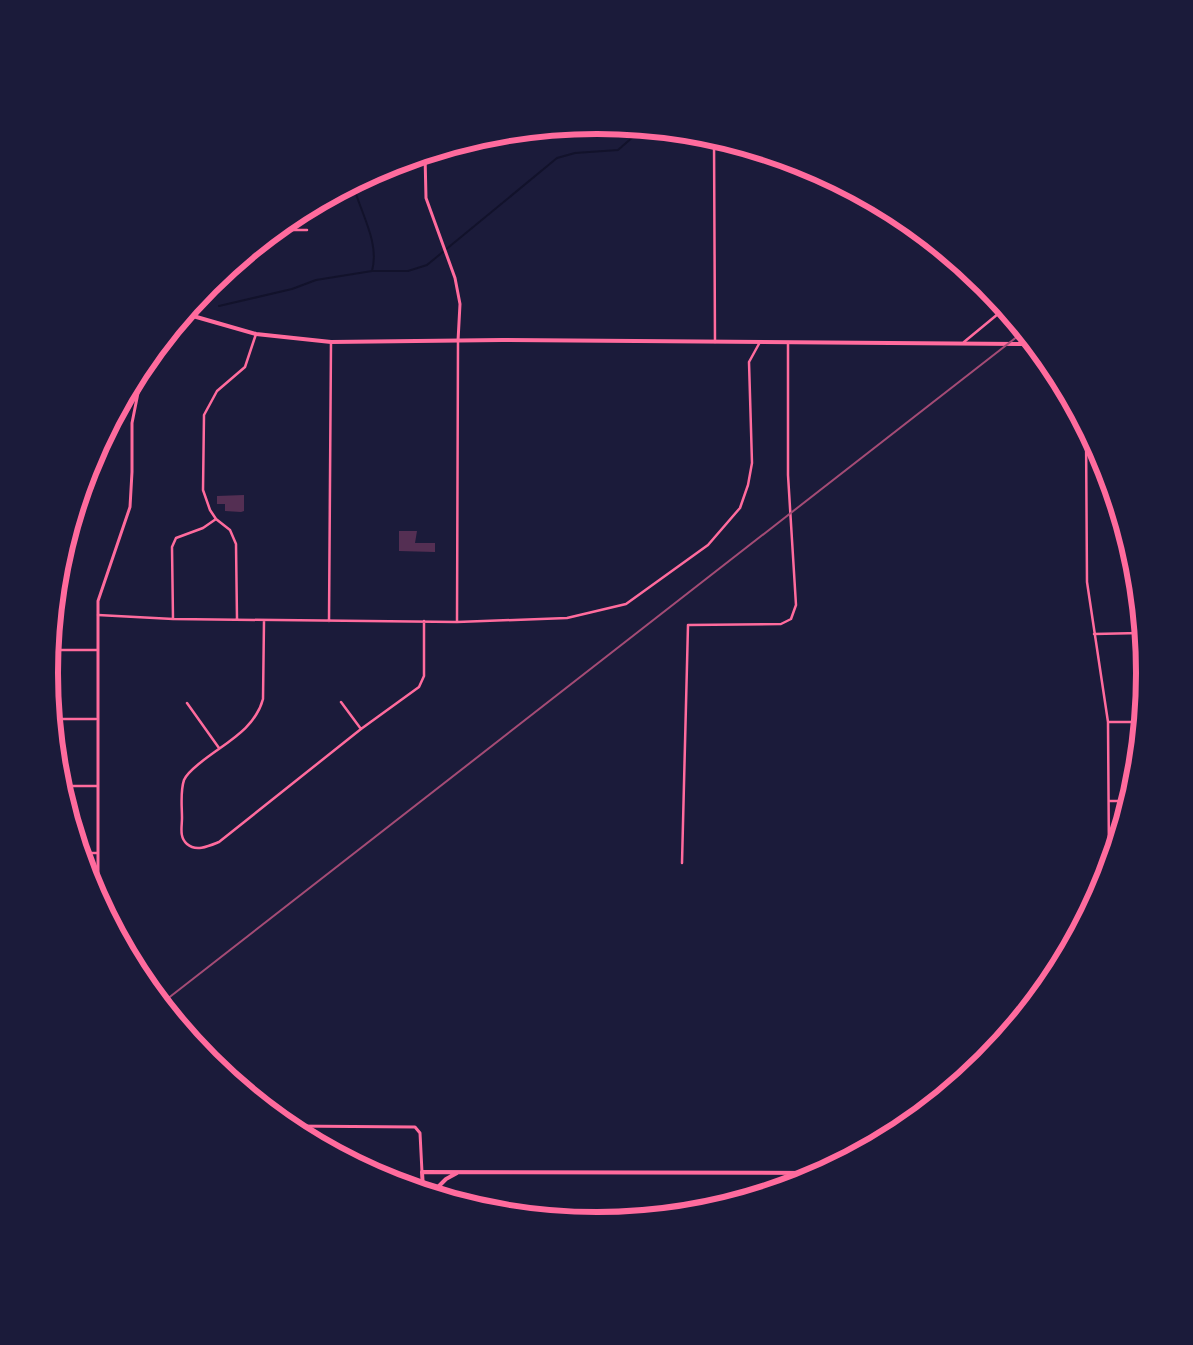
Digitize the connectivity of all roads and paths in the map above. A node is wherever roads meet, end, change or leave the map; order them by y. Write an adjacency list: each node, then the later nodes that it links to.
1 (714, 147): 12 (street)
2 (425, 161): 8 (street)
3 (289, 230): 4 (street)
4 (307, 230)
5 (999, 313): 11 (street)
6 (193, 315): 7 (main road)
7 (256, 334): 9 (main road); 17 (street)
8 (458, 341): 9 (main road); 12 (main road); 24 (street)
9 (332, 342): 22 (street)
10 (760, 342): 12 (main road); 13 (main road); 24 (street)
11 (964, 342): 13 (main road); 14 (main road)
12 (715, 343)
13 (788, 344): 44 (street)
14 (1024, 344)
15 (149, 372): 18 (street)
16 (1086, 448): 26 (street)
17 (216, 519): 19 (street); 20 (street)
18 (98, 615): 19 (street); 28 (street)
19 (173, 619): 20 (street)
20 (237, 620): 21 (street)
21 (264, 620): 22 (street); 36 (street)
22 (329, 621): 23 (street)
23 (424, 621): 24 (street); 35 (street)
24 (457, 622)
25 (1134, 633): 26 (street)
26 (1094, 634): 33 (street)
27 (59, 650): 28 (street)
28 (97, 650): 32 (street)
29 (342, 702): 35 (street)
30 (187, 703): 36 (street)
31 (60, 719): 32 (street)
32 (96, 719): 38 (street)
33 (1108, 722): 34 (street); 39 (street)
34 (1133, 722)
35 (361, 730): 36 (street)
36 (219, 748)
37 (70, 786): 38 (street)
38 (97, 786): 43 (street)
39 (1108, 801): 40 (street); 41 (street)
40 (1120, 801)
41 (1109, 840)
42 (89, 853): 43 (street)
43 (97, 853): 45 (street)
44 (682, 863)
45 (98, 875)
46 (305, 1126): 47 (street)
47 (422, 1172): 48 (main road); 50 (main road)
48 (462, 1172): 49 (main road); 51 (main road)
49 (796, 1173)
50 (423, 1183)
51 (438, 1187)

